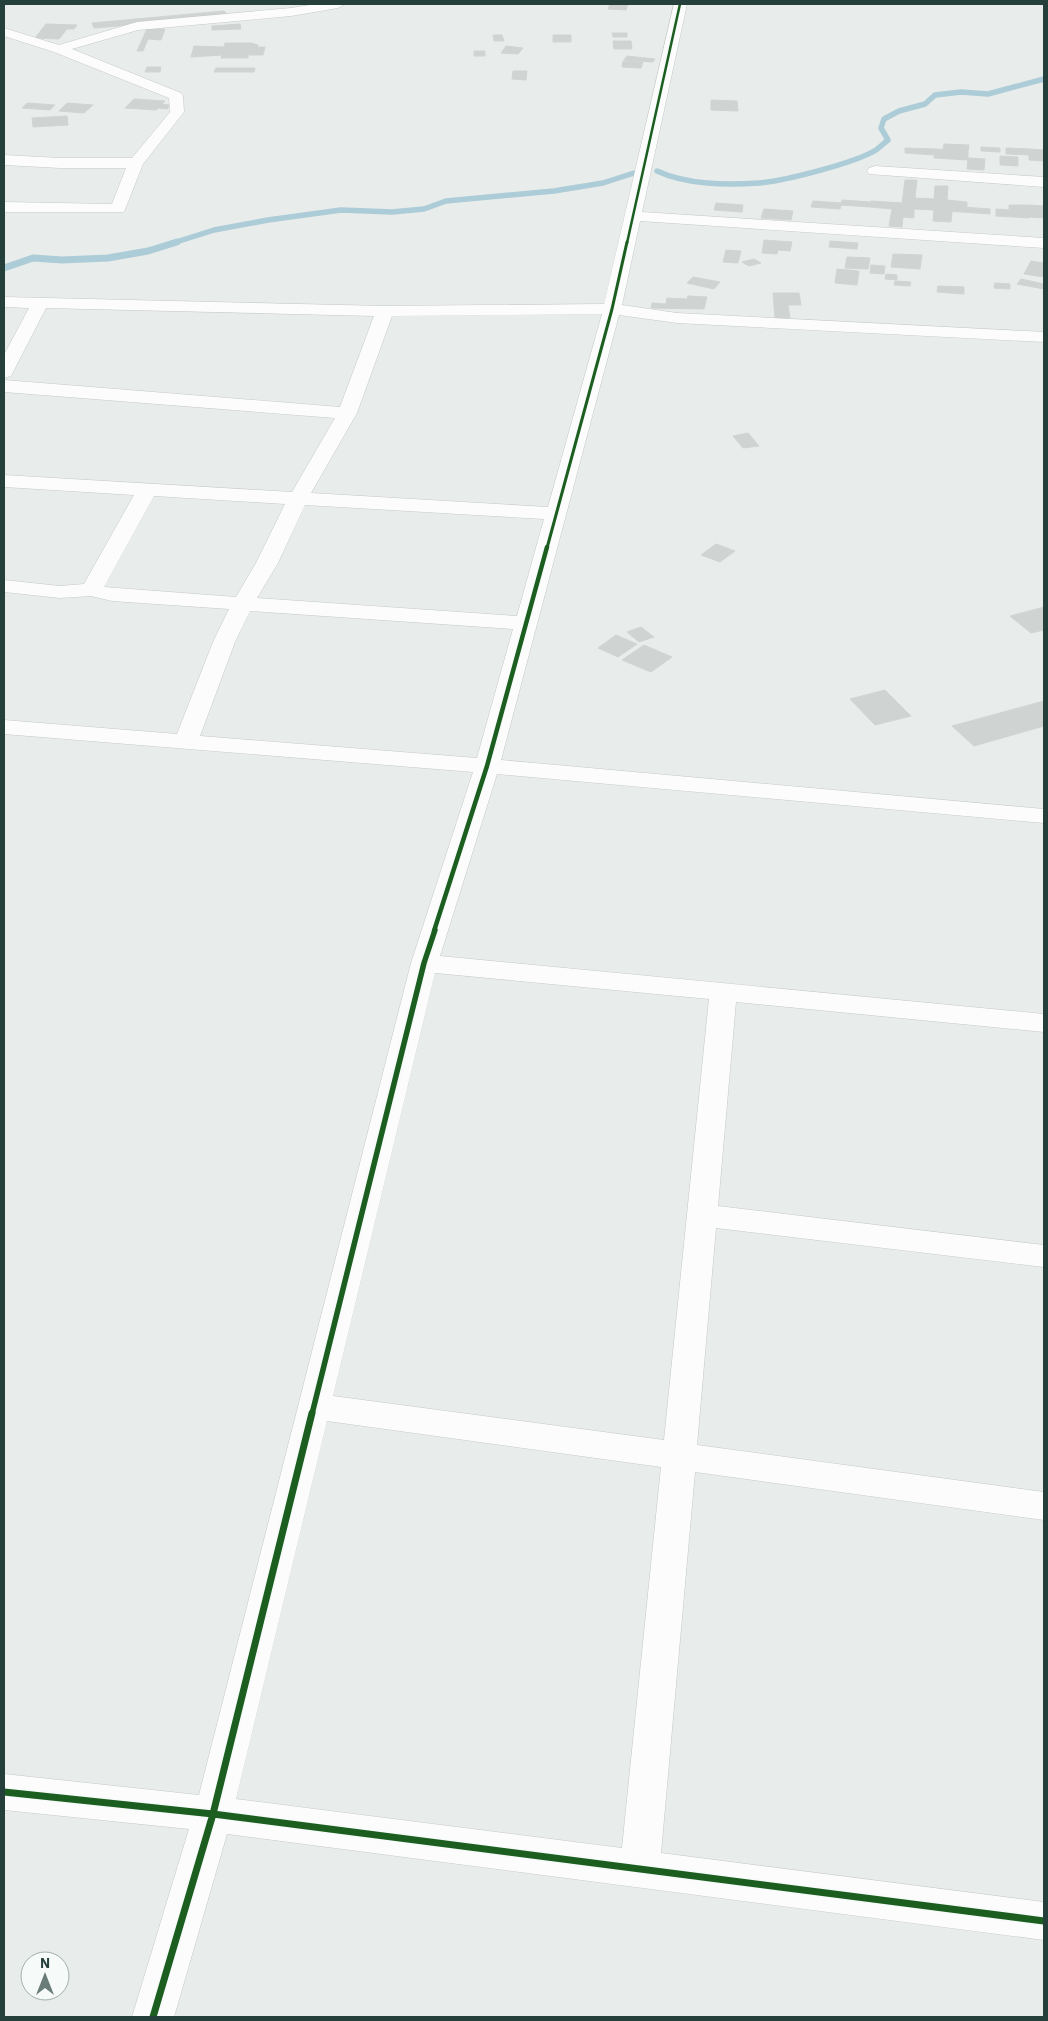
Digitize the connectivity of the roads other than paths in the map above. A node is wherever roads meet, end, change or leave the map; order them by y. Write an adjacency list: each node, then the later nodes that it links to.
1 (338, 4): 4 (street)
2 (680, 4): 10 (street)
3 (4, 32): 4 (street)
4 (59, 49): 6 (street)
5 (4, 160): 6 (street)
6 (136, 163): 9 (street)
7 (875, 171): 8 (street)
8 (1044, 182)
9 (4, 207)
10 (633, 216): 11 (street); 14 (street)
11 (1044, 243)
12 (4, 302): 13 (street)
13 (40, 302): 15 (street); 17 (street)
14 (612, 309): 15 (street); 16 (street); 23 (street)
15 (385, 311): 19 (street)
16 (1044, 337)
17 (4, 372)
18 (4, 386): 19 (street)
19 (347, 413): 22 (street)
20 (4, 481): 21 (street)
21 (146, 490): 22 (street); 25 (street)
22 (298, 500): 23 (street); 26 (street)
23 (556, 514): 27 (street)
24 (4, 586): 25 (street)
25 (91, 590): 26 (street)
26 (242, 605): 27 (street); 29 (street)
27 (526, 623): 30 (street)
28 (4, 727): 29 (street)
29 (186, 742): 30 (street)
30 (487, 766): 31 (street); 32 (street)
31 (1044, 816)
32 (424, 963): 33 (street); 37 (street)
33 (723, 992): 34 (street); 35 (street)
34 (1044, 1023)
35 (702, 1214): 36 (street); 38 (street)
36 (1044, 1256)
37 (314, 1406): 38 (street); 41 (street)
38 (679, 1456): 39 (street); 42 (street)
39 (1044, 1506)
40 (4, 1792): 41 (street)
41 (212, 1814): 42 (street); 44 (street)
42 (640, 1869): 43 (street)
43 (1044, 1921)
44 (153, 2017)

